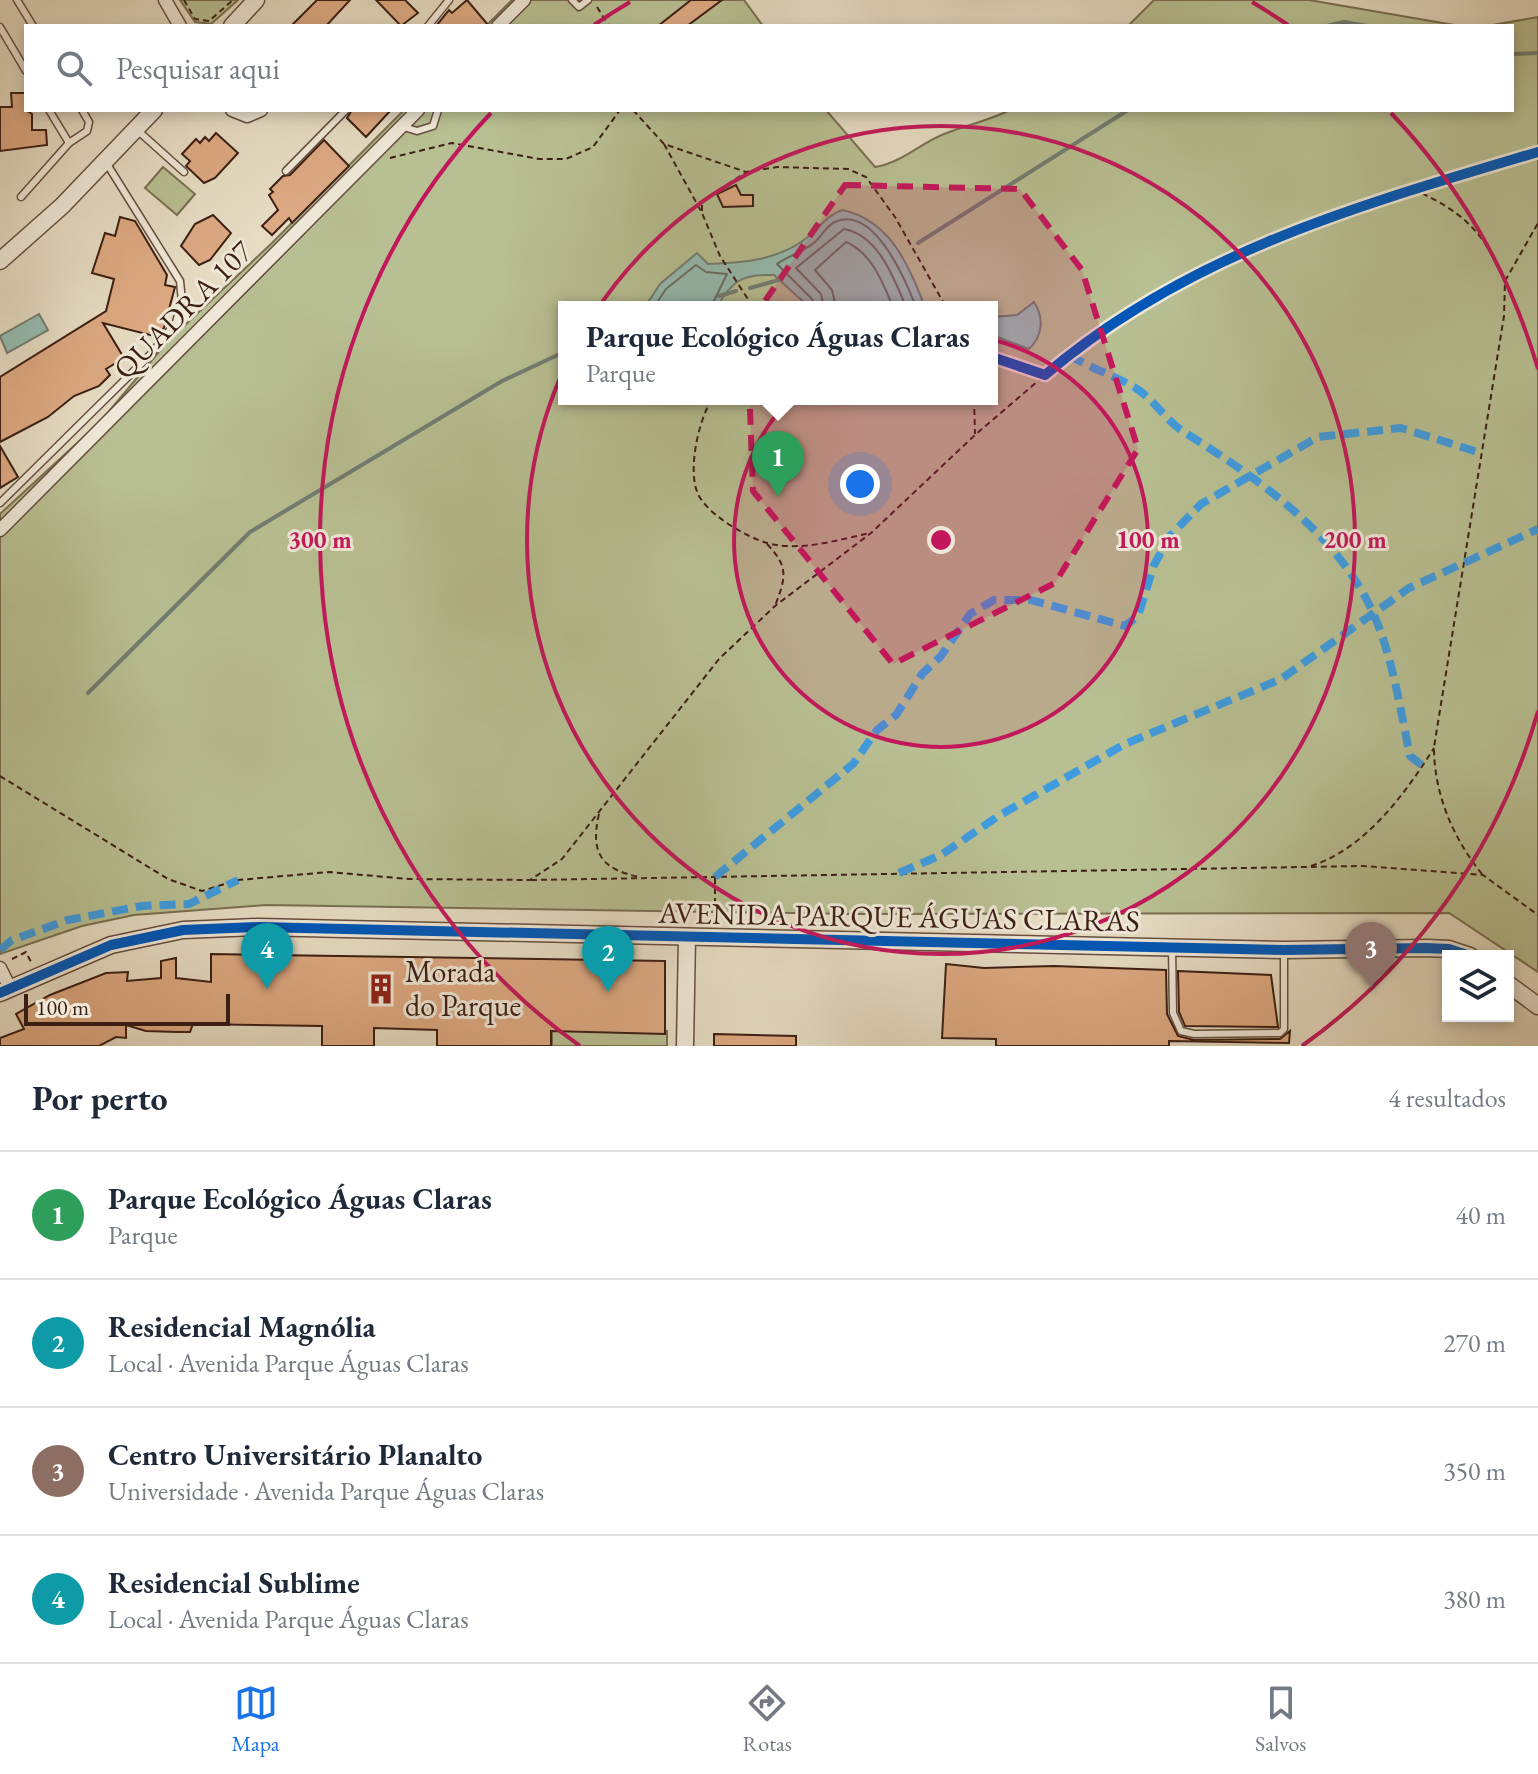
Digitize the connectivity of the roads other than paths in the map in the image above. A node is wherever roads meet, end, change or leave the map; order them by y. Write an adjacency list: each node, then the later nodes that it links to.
1 (17, 0): 8 (lane)
2 (165, 0): 9 (street)
3 (256, 0): 10 (street)
4 (449, 0): 11 (lane)
5 (524, 0): 12 (street)
6 (572, 0): 7 (lane)
7 (590, 0)
8 (32, 24)
9 (179, 24)
10 (234, 24)
11 (430, 24)
12 (500, 24)
13 (0, 27): 14 (lane)
14 (24, 68)
15 (50, 112): 25 (lane)
16 (83, 112): 25 (lane)
17 (152, 112): 24 (street)
18 (237, 112): 19 (street)
19 (256, 112)
20 (344, 112): 27 (lane)
21 (416, 112): 23 (street, QUADRA 107)
22 (437, 112): 23 (lane)
23 (402, 126): 32 (street, QUADRA 107)
24 (136, 129): 26 (street); 28 (lane)
25 (69, 143): 29 (lane)
26 (105, 161): 30 (street); 31 (lane)
27 (286, 171)
28 (184, 172)
29 (21, 197)
30 (0, 261)
31 (0, 503)
32 (0, 530)
33 (687, 937): 34 (street, AVENIDA PARQUE ÁGUAS CLARAS); 39 (street, AVENIDA PARQUE ÁGUAS CLARAS); 41 (street)
34 (1172, 947): 35 (street, AVENIDA PARQUE ÁGUAS CLARAS); 35 (lane)
35 (1284, 950): 36 (street, AVENIDA PARQUE ÁGUAS CLARAS)
36 (1452, 950)
37 (0, 966): 39 (street)
38 (1514, 988): 40 (street)
39 (3, 992)
40 (1538, 1006)
41 (685, 1046)

